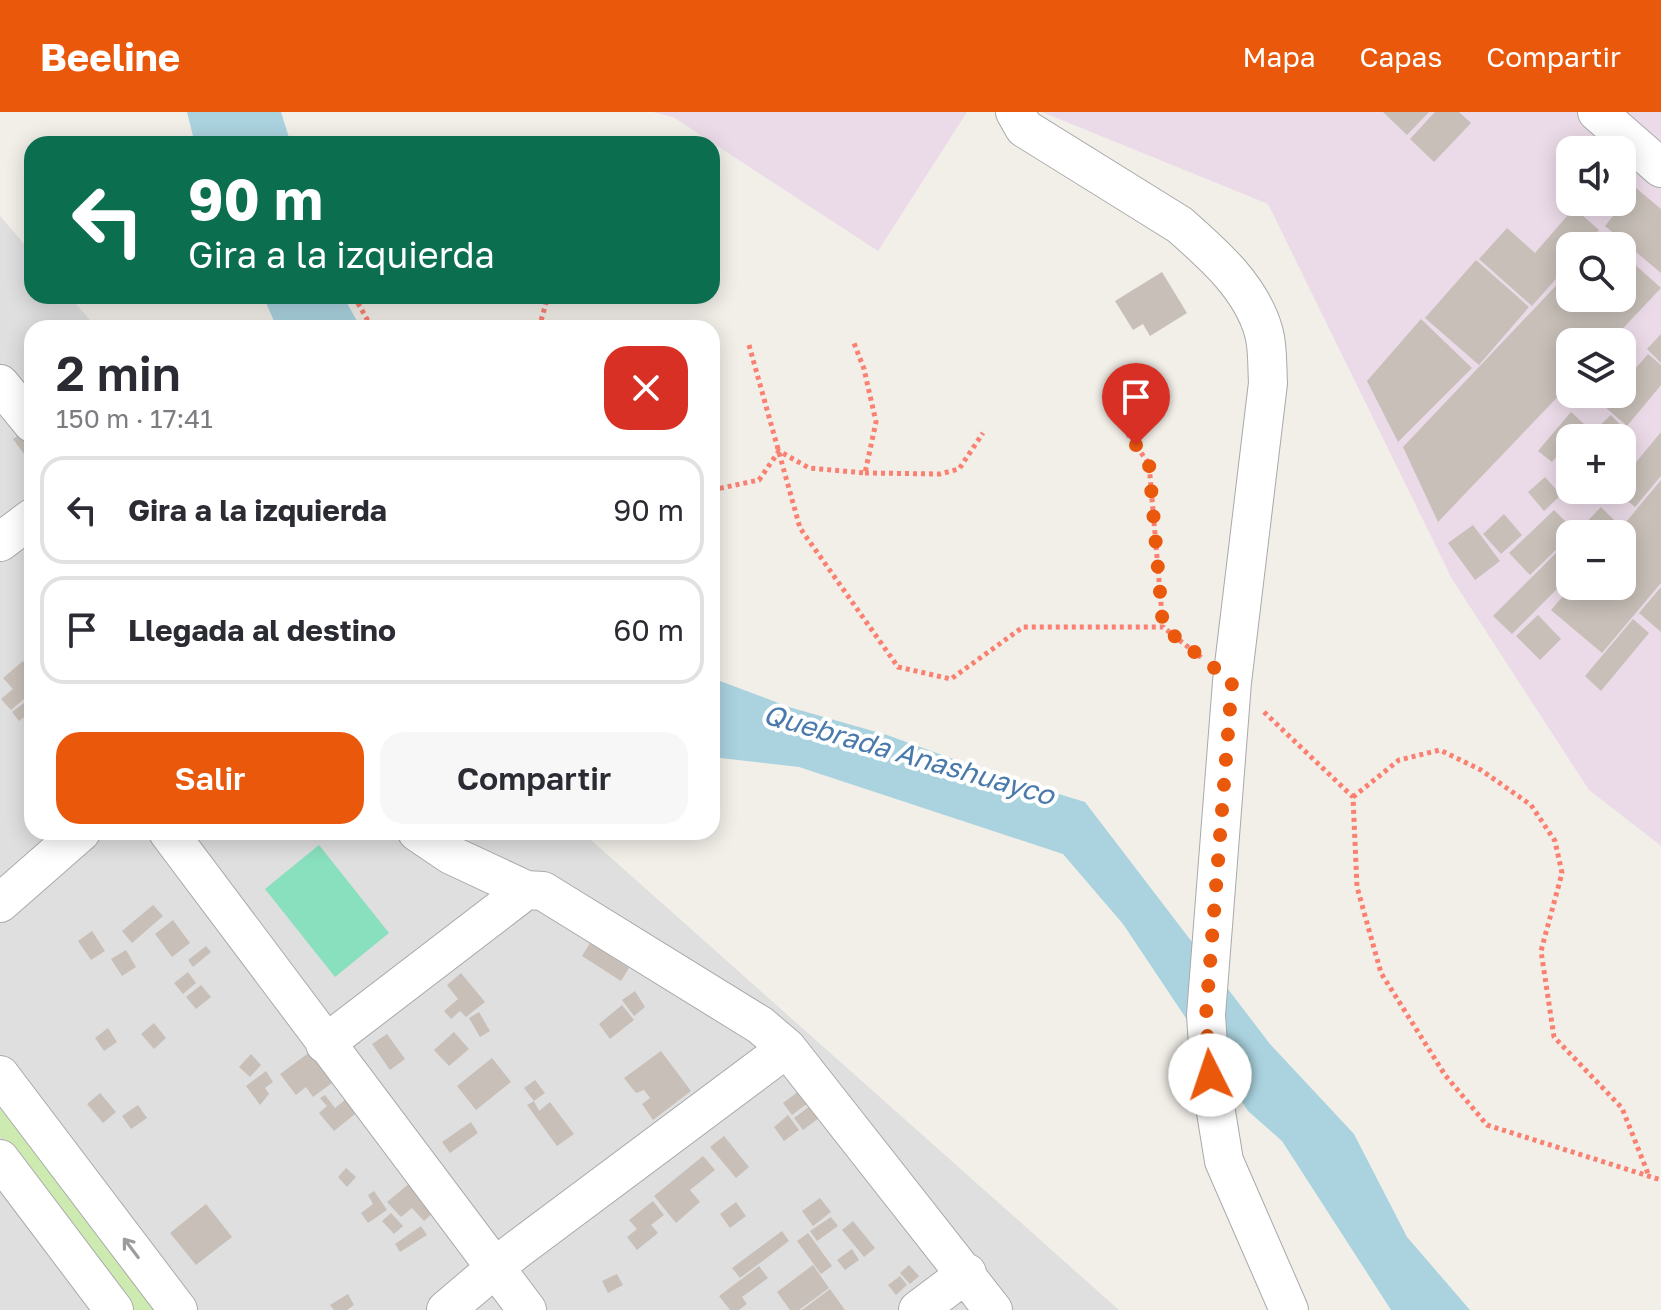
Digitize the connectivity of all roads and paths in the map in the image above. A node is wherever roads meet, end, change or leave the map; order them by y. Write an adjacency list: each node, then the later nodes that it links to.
1 (1015, 112): 16 (street)
2 (1597, 112): 3 (street)
3 (1661, 168)
4 (854, 343): 11 (path)
5 (749, 345): 10 (path)
6 (0, 384): 8 (street)
7 (1109, 407): 15 (path)
8 (24, 413)
9 (983, 433): 11 (path)
10 (779, 451): 11 (path); 12 (path); 15 (path)
11 (865, 473)
12 (720, 488)
13 (24, 524): 14 (street)
14 (0, 542)
15 (1163, 627): 16 (path)
16 (1232, 682): 17 (path); 37 (street)
17 (1353, 797): 27 (path); 27 (path)
18 (72, 840): 22 (street)
19 (174, 840): 23 (street)
20 (429, 840): 21 (street)
21 (526, 890): 23 (street); 24 (street)
22 (0, 903)
23 (325, 1044): 29 (street)
24 (787, 1048): 29 (street); 30 (street)
25 (0, 1075): 32 (street, one-way to 25)
26 (0, 1159): 31 (street)
27 (1650, 1177): 28 (path)
28 (1661, 1180)
29 (497, 1269): 33 (street); 34 (street)
30 (967, 1273): 35 (street); 36 (street)
31 (114, 1310)
32 (178, 1310)
33 (446, 1310)
34 (527, 1310)
35 (918, 1310)
36 (993, 1310)
37 (1289, 1310)

